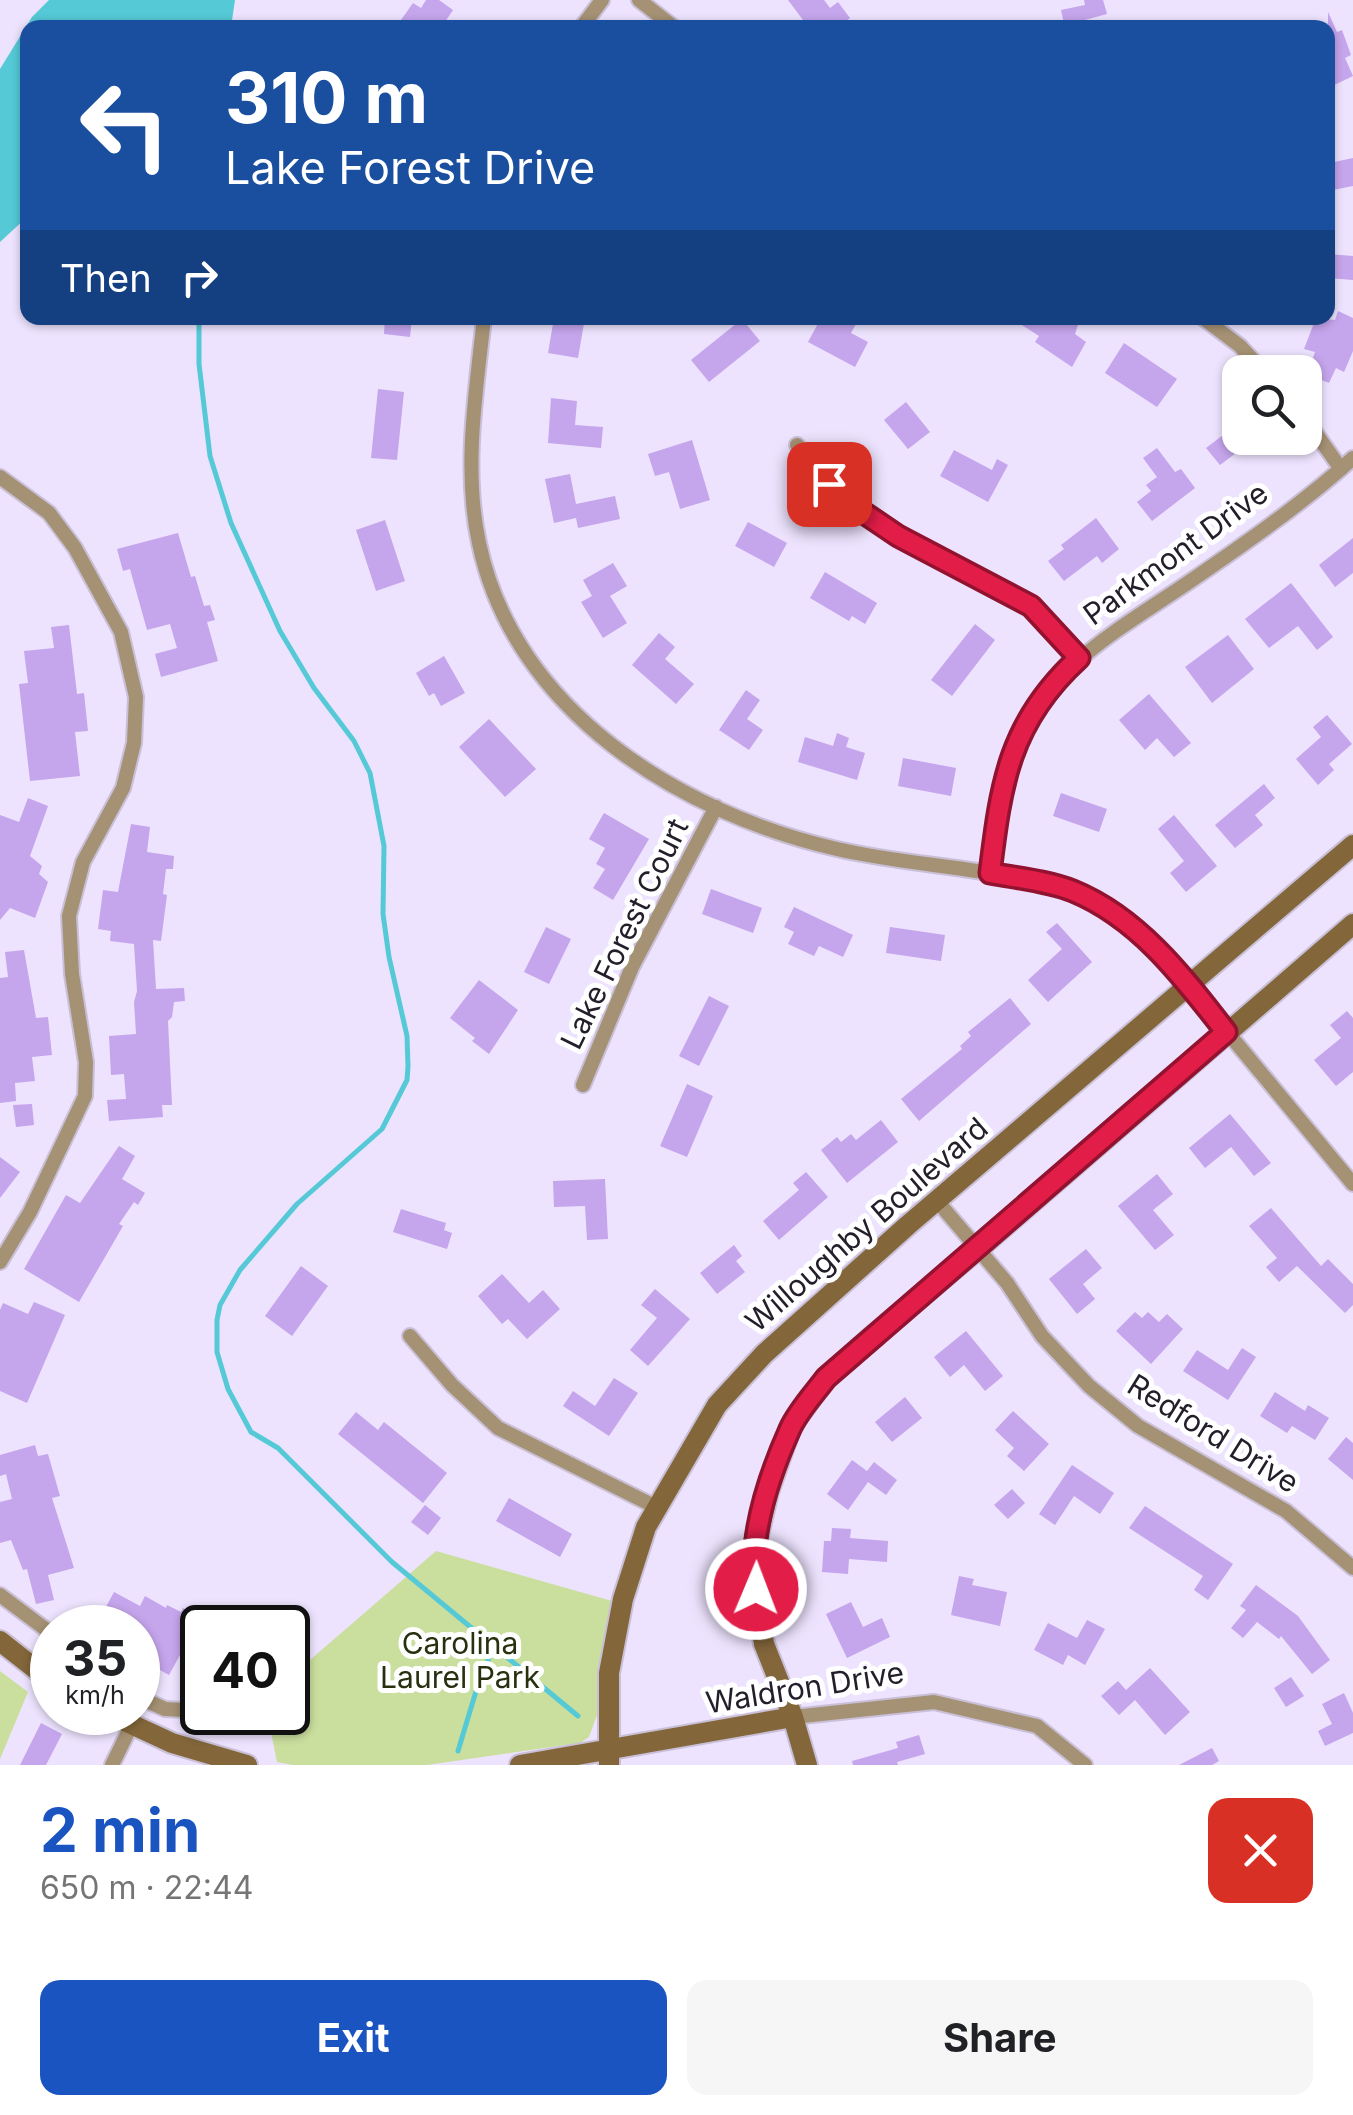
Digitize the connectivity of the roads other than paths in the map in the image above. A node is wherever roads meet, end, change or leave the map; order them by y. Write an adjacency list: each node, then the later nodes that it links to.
1 (639, 0): 2 (street)
2 (665, 20)
3 (483, 325): 12 (street)
4 (1212, 325): 5 (street)
5 (1248, 355)
6 (1322, 442): 9 (street)
7 (796, 446): 11 (street)
8 (1353, 458): 9 (street, Parkmont Drive)
9 (1341, 469): 11 (street, Parkmont Drive)
10 (0, 477): 22 (street)
11 (1079, 658): 14 (street, Parkmont Drive)
12 (716, 808): 14 (street); 18 (street, Lake Forest Court)
13 (1353, 845): 16 (street, Willoughby Boulevard)
14 (990, 873): 16 (street)
15 (1353, 924): 17 (street)
16 (1188, 984): 17 (street); 20 (street, Willoughby Boulevard)
17 (1226, 1032): 19 (street); 21 (street)
18 (584, 1085)
19 (1353, 1184)
20 (938, 1202): 21 (street, Redford Drive); 24 (street, Willoughby Boulevard)
21 (979, 1248): 25 (street, Redford Drive); 30 (street)
22 (0, 1262)
23 (410, 1336): 24 (street)
24 (658, 1508): 33 (street, Willoughby Boulevard)
25 (1353, 1568)
26 (0, 1594): 27 (street)
27 (30, 1619)
28 (0, 1641): 29 (street)
29 (30, 1665)
30 (793, 1717): 33 (street, Waldron Drive); 37 (street); 38 (street, Waldron Drive)
31 (127, 1735): 34 (street)
32 (153, 1735): 35 (street)
33 (608, 1758): 36 (street, Waldron Drive)
34 (112, 1765)
35 (247, 1765)
36 (520, 1765)
37 (807, 1765)
38 (1085, 1765)

